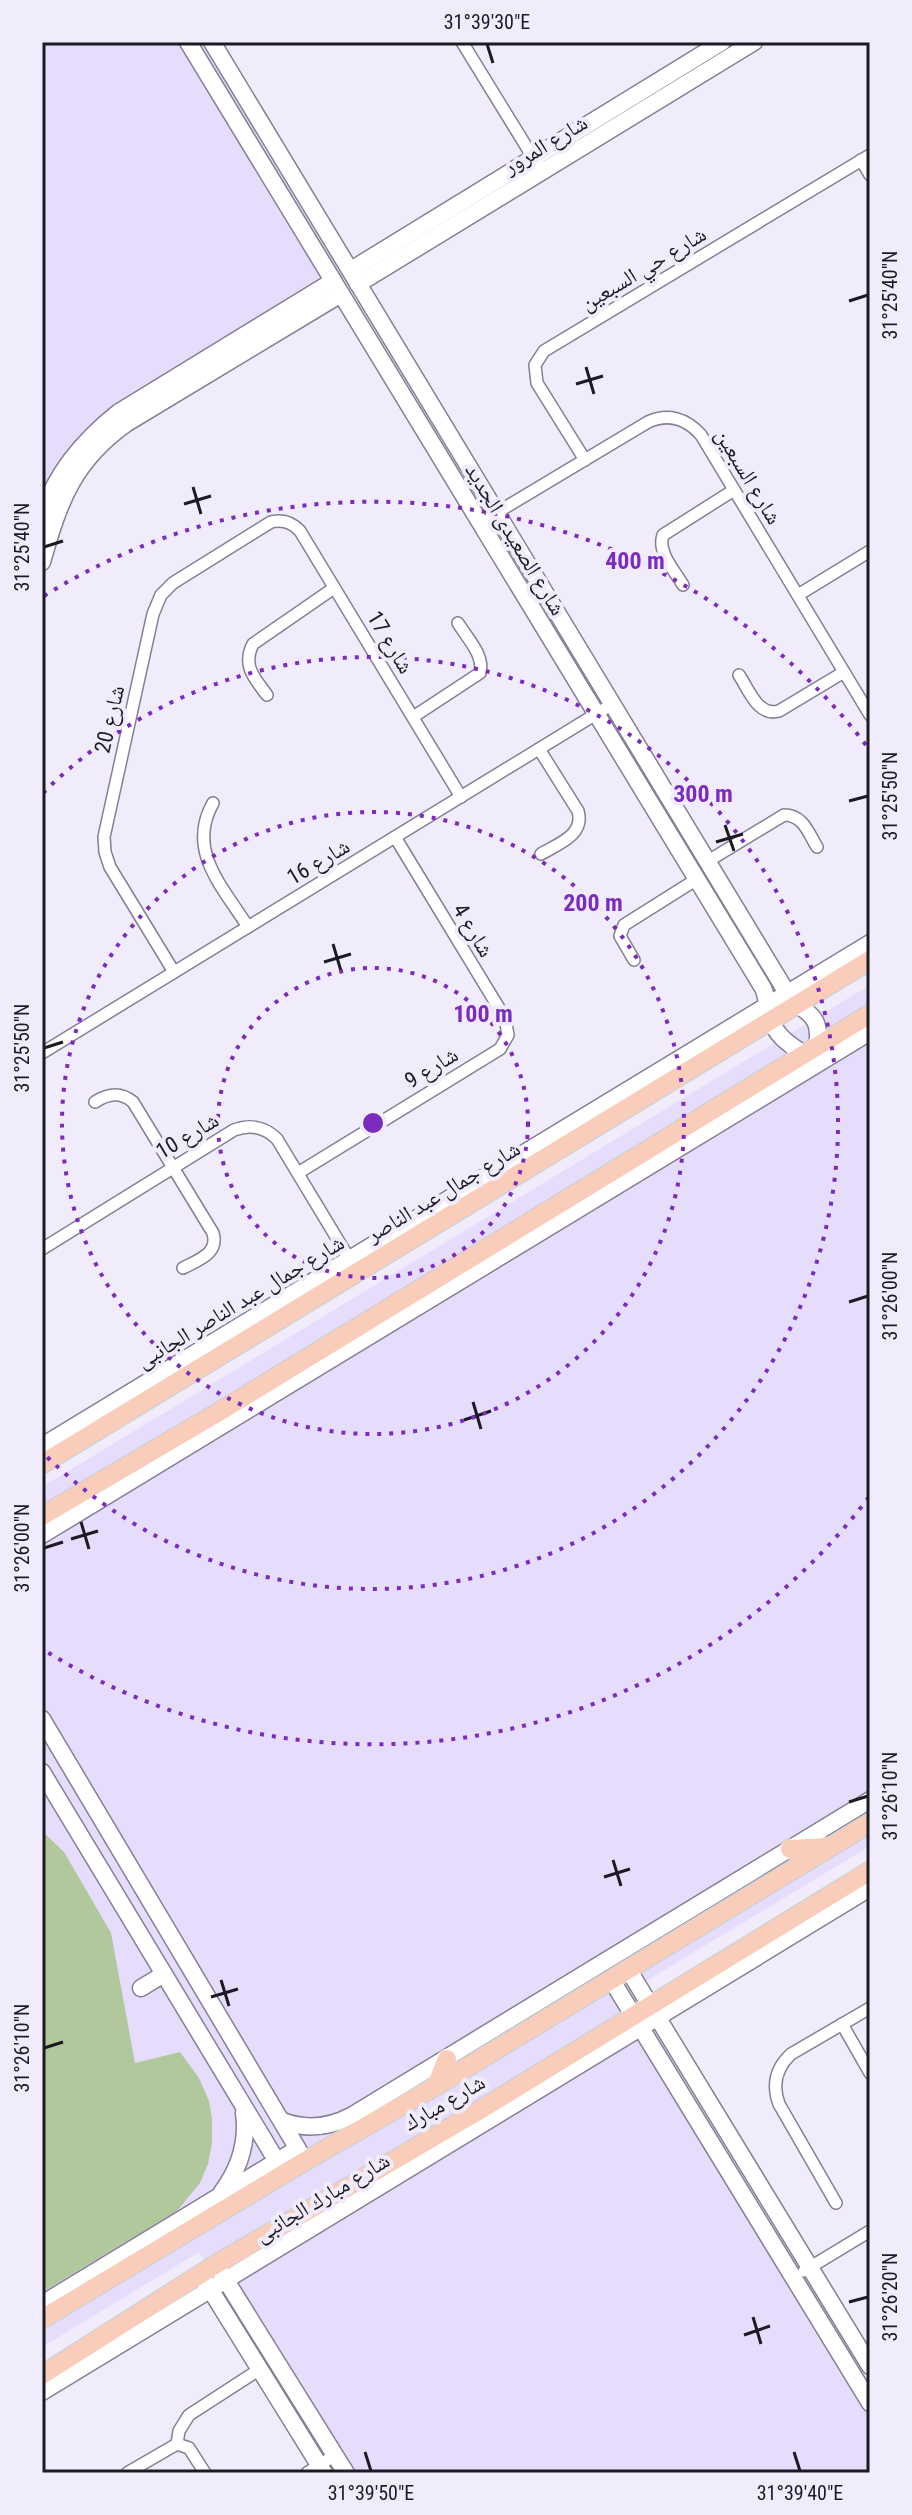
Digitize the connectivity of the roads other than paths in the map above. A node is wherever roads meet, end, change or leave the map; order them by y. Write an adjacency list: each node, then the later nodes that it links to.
1 (188, 42): 10 (street, شارع الصعيدى الجديد)
2 (212, 42): 9 (street, شارع الصعيدى الجديد)
3 (462, 42): 7 (street)
4 (722, 42): 7 (street, شارع المرور)
5 (754, 42): 7 (street, شارع المرور)
6 (865, 157): 8 (street); 13 (street, شارع حي السبعين)
7 (537, 165): 11 (street, شارع المرور)
8 (870, 175)
9 (305, 195): 10 (street); 11 (street, شارع الصعيدى الجديد)
10 (287, 205): 12 (street, شارع الصعيدى الجديد)
11 (355, 277): 15 (street, شارع الصعيدى الجديد)
12 (337, 288): 16 (street); 18 (street, شارع الصعيدى الجديد); 20 (street)
13 (585, 460): 14 (street, شارع السبعين); 15 (street, شارع السبعين)
14 (734, 490): 21 (street); 23 (street, شارع السبعين)
15 (498, 512): 18 (street, شارع السبعين); 28 (street, شارع الصعيدى الجديد)
16 (42, 516)
17 (277, 521): 22 (street, شارع 17); 44 (street, شارع 20)
18 (480, 523): 29 (street, شارع الصعيدى الجديد)
19 (870, 551): 23 (street)
20 (42, 562)
21 (683, 585)
22 (334, 588): 27 (street); 31 (street, شارع 17)
23 (798, 595): 25 (street, شارع السبعين)
24 (458, 623): 31 (street)
25 (844, 672): 26 (street); 30 (street, شارع السبعين)
26 (739, 675)
27 (267, 695)
28 (614, 703): 29 (street, شارع 16); 38 (street, شارع الصعيدى الجديد)
29 (597, 714): 32 (street, شارع 16); 39 (street, شارع الصعيدى الجديد)
30 (870, 715)
31 (413, 717): 33 (street, شارع 17)
32 (539, 749): 33 (street, شارع 16); 37 (street)
33 (461, 797): 35 (street, شارع 16)
34 (213, 803): 40 (street)
35 (395, 837): 40 (street, شارع 16); 49 (street, شارع 4)
36 (817, 847): 38 (street)
37 (541, 854)
38 (708, 861): 45 (street, شارع الصعيدى الجديد)
39 (697, 879): 42 (street); 46 (street, شارع الصعيدى الجديد)
40 (248, 927): 44 (street, شارع 16)
41 (870, 943): 45 (street)
42 (634, 960)
43 (870, 960): 45 (main road, شارع جمال عبد الناصر)
44 (174, 972): 51 (street, شارع 16)
45 (792, 998): 46 (main road, شارع جمال عبد الناصر); 50 (street, شارع الصعيدى الجديد)
46 (769, 1012): 50 (street, شارع الصعيدى الجديد); 57 (street, شارع جمال عبد الناصر الجانبى); 61 (main road, شارع جمال عبد الناصر)
47 (870, 1014): 50 (main road)
48 (870, 1032): 53 (street)
49 (504, 1045): 55 (street, شارع 9)
50 (810, 1050): 53 (main road)
51 (42, 1053)
52 (95, 1102): 54 (street)
53 (663, 1149): 59 (main road)
54 (173, 1167): 55 (street, شارع 10); 56 (street, شارع 10); 58 (street)
55 (298, 1173): 57 (street, شارع 10)
56 (42, 1249)
57 (350, 1260): 60 (street, شارع جمال عبد الناصر الجانبى)
58 (183, 1268)
59 (228, 1414): 62 (main road); 63 (street)
60 (42, 1446)
61 (42, 1464)
62 (42, 1516)
63 (42, 1535)
64 (46, 1735): 78 (street)
65 (42, 1772): 68 (street)
66 (870, 1800): 71 (street)
67 (42, 1802): 68 (street)
68 (72, 1822): 75 (street)
69 (870, 1823): 70 (main road, شارع مبارك)
70 (831, 1847): 71 (main road); 74 (main road, شارع مبارك)
71 (790, 1849): 84 (street)
72 (870, 1871): 80 (main road, شارع مبارك)
73 (870, 1888): 80 (street)
74 (628, 1969): 76 (main road, شارع مبارك); 80 (street)
75 (164, 1974): 77 (street); 81 (street)
76 (611, 1979): 82 (street); 86 (main road, شارع مبارك)
77 (141, 1988)
78 (210, 2001): 81 (street); 88 (street)
79 (870, 2008): 83 (street)
80 (654, 2011): 82 (main road, شارع مبارك); 94 (street)
81 (188, 2014): 87 (street)
82 (637, 2022): 95 (main road, شارع مبارك); 96 (street); 97 (street, شارع مبارك الجانبى)
83 (842, 2024): 85 (street); 92 (street)
84 (447, 2059): 86 (main road); 88 (street)
85 (870, 2073)
86 (436, 2086): 89 (main road, شارع مبارك)
87 (243, 2107): 90 (street); 91 (street)
88 (282, 2121): 89 (street)
89 (301, 2155): 90 (main road, شارع مبارك)
90 (280, 2168): 91 (street); 98 (main road, شارع مبارك)
91 (215, 2200): 98 (street)
92 (836, 2203)
93 (870, 2231): 94 (street)
94 (810, 2267): 96 (street); 100 (street)
95 (209, 2276): 97 (street); 101 (street); 102 (main road, شارع مبارك); 103 (street)
96 (793, 2278): 104 (street)
97 (226, 2281): 99 (street)
98 (43, 2313)
99 (274, 2358): 101 (street); 106 (street)
100 (870, 2366)
101 (259, 2368): 105 (street); 107 (street)
102 (42, 2375)
103 (42, 2392)
104 (870, 2403)
105 (177, 2444): 108 (street); 109 (street)
106 (335, 2455): 107 (street); 110 (street)
107 (317, 2470)
108 (127, 2473)
109 (205, 2473)
110 (346, 2473)

